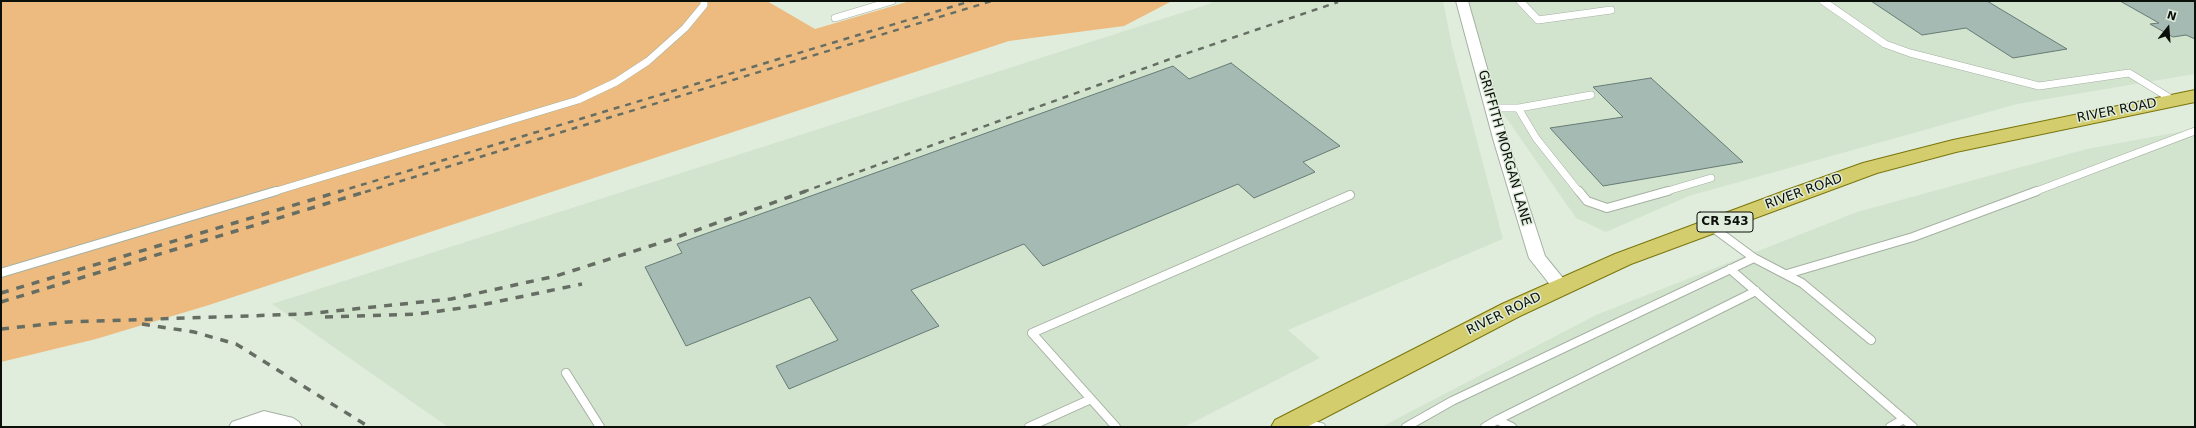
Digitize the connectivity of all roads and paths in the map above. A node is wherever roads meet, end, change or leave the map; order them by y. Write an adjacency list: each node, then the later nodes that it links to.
1 (704, 1): 19 (lane)
2 (892, 1): 7 (lane)
3 (1462, 1): 11 (street, GRIFFITH MORGAN LANE)
4 (1520, 1): 6 (lane)
5 (1824, 1): 10 (lane)
6 (1611, 10)
7 (835, 18)
8 (1591, 95): 12 (lane)
9 (2195, 96): 10 (main road, RIVER ROAD / CR 543)
10 (2173, 100): 16 (main road, RIVER ROAD / CR 543)
11 (1491, 108): 12 (lane); 21 (street, GRIFFITH MORGAN LANE)
12 (1518, 108): 14 (lane)
13 (2195, 131): 20 (lane)
14 (1711, 178)
15 (1350, 194): 25 (lane)
16 (1712, 227): 17 (lane); 21 (main road, RIVER ROAD / CR 543)
17 (1754, 258): 18 (lane); 20 (lane)
18 (1730, 269): 22 (lane); 35 (lane)
19 (1, 273)
20 (1787, 274): 23 (lane)
21 (1561, 287): 28 (main road, RIVER ROAD / CR 543)
22 (1756, 291): 26 (lane); 27 (lane)
23 (1871, 340)
24 (566, 373): 31 (lane)
25 (1091, 398): 32 (lane); 33 (lane)
26 (1904, 419): 38 (lane); 39 (lane)
27 (1497, 420): 36 (lane); 37 (lane)
28 (1290, 424): 34 (lane)
29 (239, 427): 30 (street)
30 (292, 427)
31 (600, 427)
32 (1029, 427)
33 (1116, 427)
34 (1321, 427)
35 (1406, 427)
36 (1485, 427)
37 (1512, 427)
38 (1890, 427)
39 (1913, 427)

